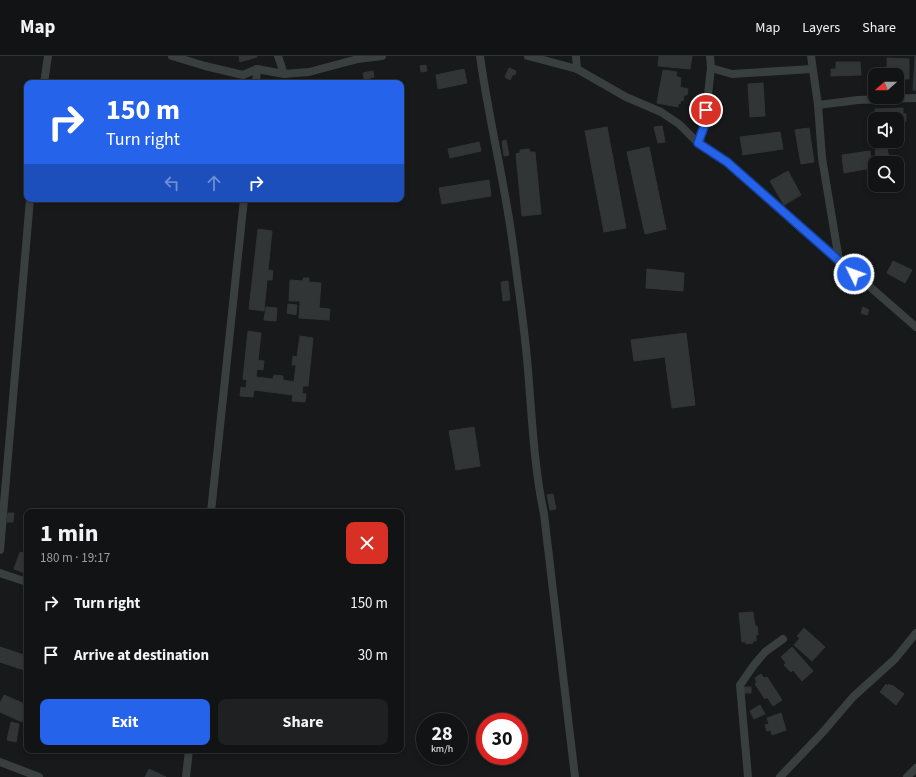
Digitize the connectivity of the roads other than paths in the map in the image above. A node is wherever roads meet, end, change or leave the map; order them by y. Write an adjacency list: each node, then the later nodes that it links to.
1 (48, 56): 15 (street)
2 (172, 56): 11 (street)
3 (278, 56): 14 (street)
4 (382, 56): 14 (street)
5 (480, 56): 35 (street)
6 (528, 56): 12 (street)
7 (576, 56): 12 (street)
8 (710, 56): 10 (street)
9 (811, 56): 13 (street)
10 (711, 68): 13 (street); 19 (street)
11 (257, 69): 14 (street); 16 (street)
12 (577, 69): 19 (street)
13 (812, 69): 18 (street)
14 (284, 74)
15 (44, 80)
16 (256, 80)
17 (916, 98): 18 (street)
18 (818, 105): 22 (street)
19 (698, 143): 22 (street)
20 (30, 202): 25 (street)
21 (244, 202): 24 (street)
22 (839, 260): 23 (street)
23 (916, 327)
24 (211, 509)
25 (0, 550)
26 (0, 573): 27 (street)
27 (24, 581)
28 (916, 633): 37 (street)
29 (783, 638): 36 (street)
30 (189, 753): 34 (street)
31 (0, 762): 33 (street)
32 (916, 768): 38 (street)
33 (39, 777)
34 (186, 777)
35 (575, 777)
36 (748, 777)
37 (780, 777)
38 (907, 777)

